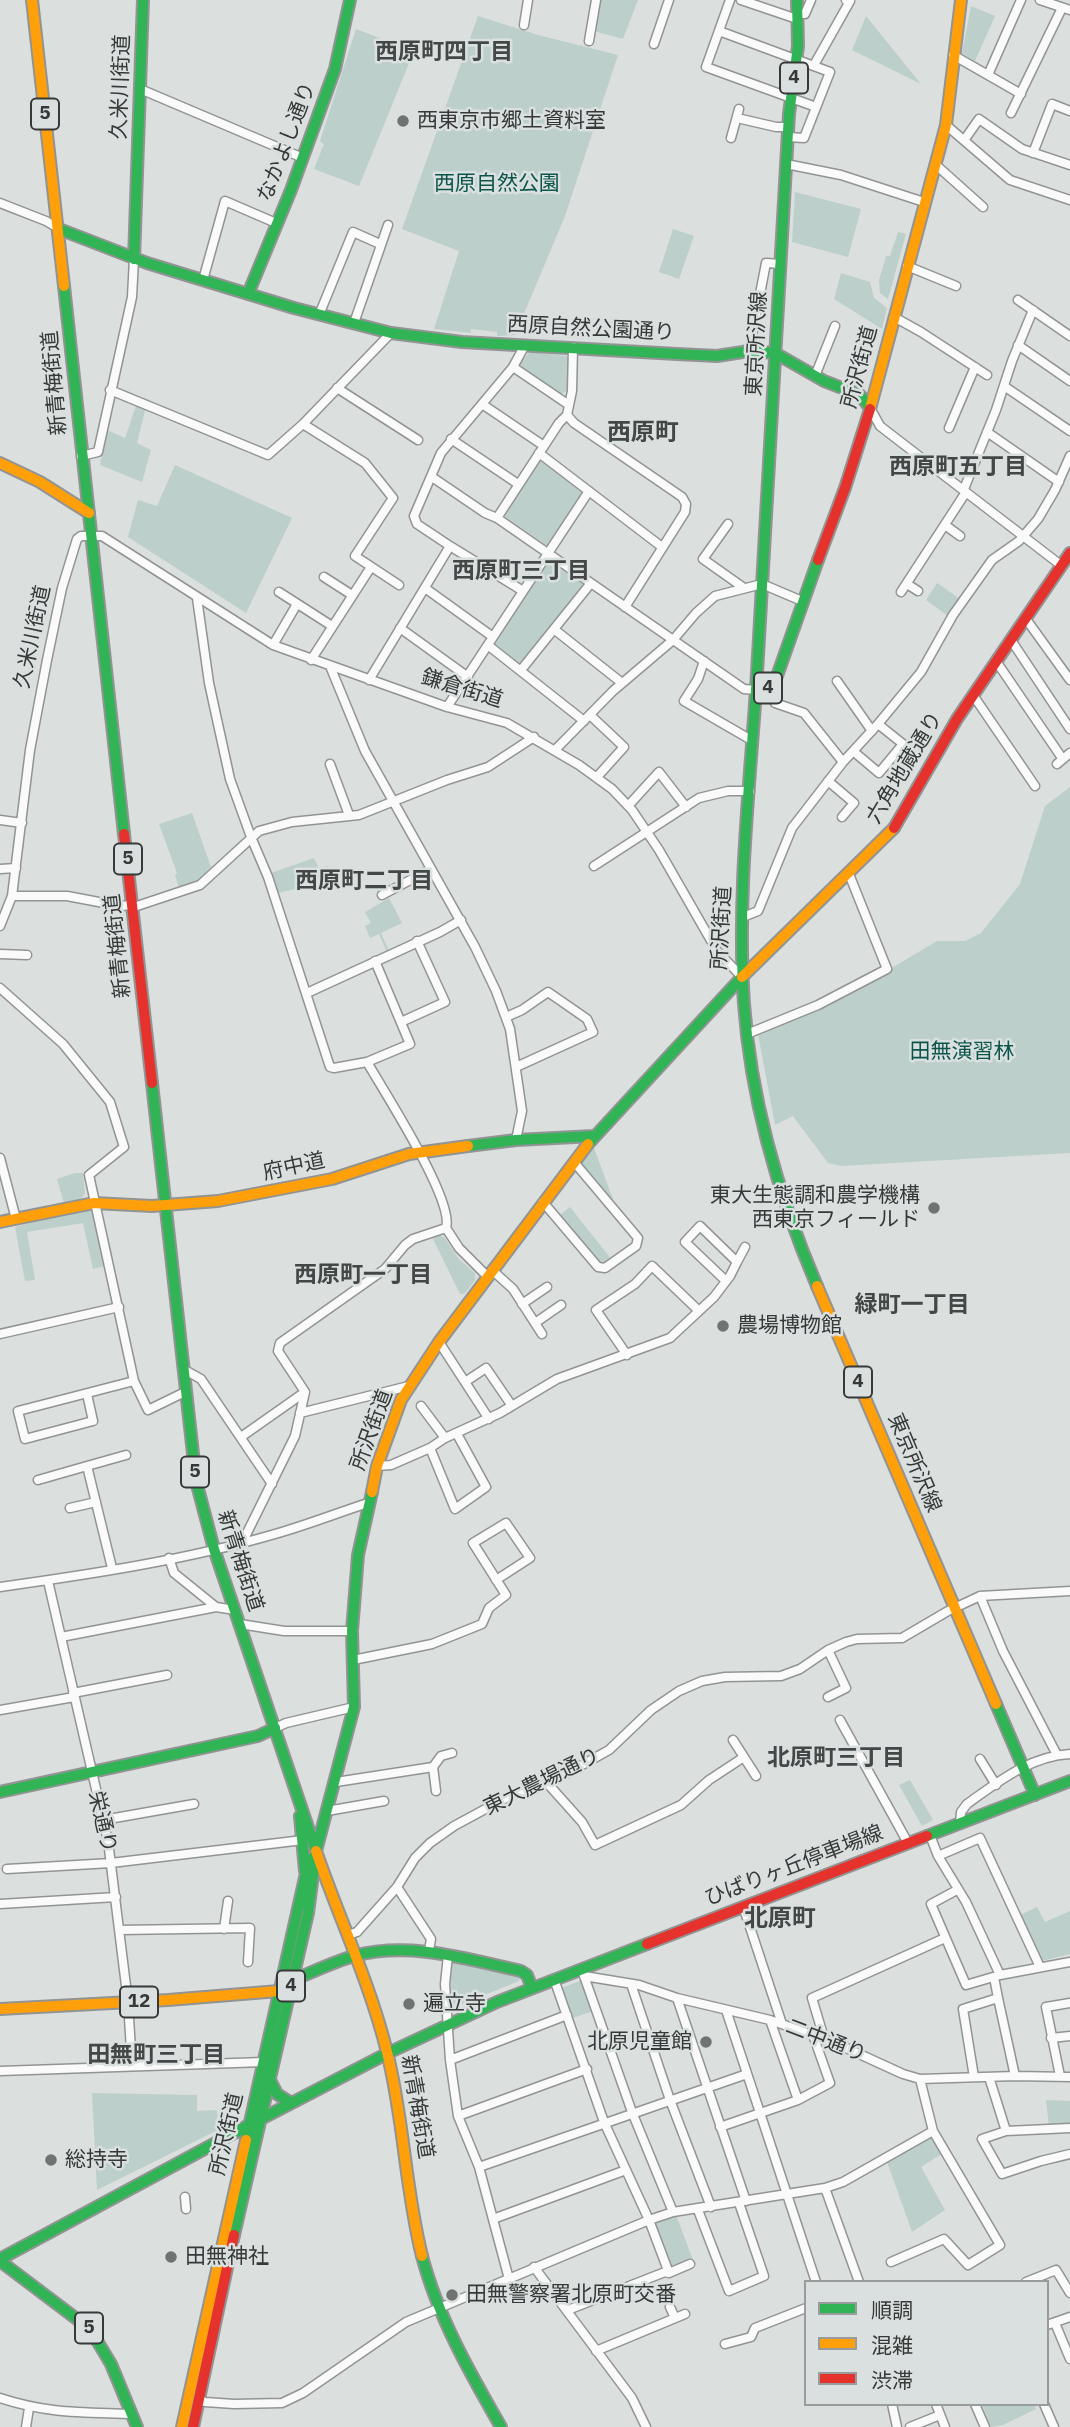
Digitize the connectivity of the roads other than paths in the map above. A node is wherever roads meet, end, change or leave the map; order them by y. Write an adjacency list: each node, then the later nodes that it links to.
1 (32, 0): 46 (main road, 新青梅街道 / 5)
2 (143, 0): 25 (main road, 久米川街道)
3 (350, 0): 36 (main road, なかよし通り)
4 (528, 0): 17 (street)
5 (596, 0): 19 (street)
6 (669, 0): 20 (street)
7 (730, 0): 18 (street)
8 (741, 0): 16 (street)
9 (797, 0): 16 (main road, 東京所沢線 / 4)
10 (811, 0): 16 (street)
11 (846, 0): 23 (street)
12 (961, 0): 21 (main road, 所沢街道 / 4)
13 (1021, 0): 24 (street)
14 (1040, 0): 15 (street)
15 (1066, 9): 26 (street)
16 (797, 16): 22 (main road, 東京所沢線 / 4)
17 (524, 25)
18 (719, 31): 22 (street); 27 (street)
19 (589, 41)
20 (654, 44)
21 (953, 55): 24 (street); 31 (main road, 所沢街道 / 4)
22 (796, 59): 23 (street); 27 (main road, 東京所沢線 / 4)
23 (814, 65): 28 (street)
24 (988, 75): 26 (street)
25 (140, 89): 36 (street); 48 (main road, 久米川街道)
26 (1021, 94): 30 (street)
27 (791, 97): 28 (street); 32 (main road, 東京所沢線 / 4)
28 (816, 107): 32 (street)
29 (1070, 111): 35 (street)
30 (1011, 113)
31 (946, 125): 34 (street); 38 (main road, 所沢街道 / 4)
32 (788, 132): 33 (street); 37 (main road, 東京所沢線 / 4)
33 (731, 138)
34 (965, 139): 35 (street); 40 (street)
35 (1034, 153): 39 (street)
36 (303, 158): 44 (main road, なかよし通り)
37 (786, 164): 41 (street); 49 (main road, 東京所沢線 / 4)
38 (935, 164): 41 (main road, 所沢街道 / 4); 43 (street)
39 (1070, 165)
40 (1070, 200)
41 (924, 202): 50 (main road, 所沢街道 / 4)
42 (0, 203): 46 (street)
43 (983, 207)
44 (276, 223): 51 (street); 53 (main road, なかよし通り)
45 (388, 225): 47 (street)
46 (59, 229): 48 (main road, 西原自然公園通り); 86 (main road, 新青梅街道 / 5)
47 (380, 244): 56 (street); 58 (street)
48 (134, 259): 51 (main road, 西原自然公園通り); 74 (street)
49 (781, 264): 65 (street); 66 (main road, 東京所沢線 / 4)
50 (907, 266): 52 (street); 57 (main road, 所沢街道 / 4)
51 (203, 280): 53 (main road, 西原自然公園通り)
52 (956, 286)
53 (248, 294): 56 (main road, 西原自然公園通り)
54 (1018, 300): 55 (street)
55 (1033, 310): 61 (street); 63 (street)
56 (319, 315): 58 (main road, 西原自然公園通り)
57 (894, 317): 68 (street); 77 (main road, 所沢街道 / 4)
58 (354, 323): 60 (main road, 西原自然公園通り)
59 (835, 326): 70 (street)
60 (391, 333): 62 (main road, 西原自然公園通り); 73 (street)
61 (1070, 335)
62 (525, 345): 64 (main road, 西原自然公園通り); 67 (street)
63 (1018, 345): 71 (street); 72 (street)
64 (573, 348): 65 (main road, 西原自然公園通り); 76 (street)
65 (749, 351): 66 (main road, 西原自然公園通り)
66 (775, 353): 70 (main road, 西原自然公園通り); 109 (main road, 東京所沢線 / 4)
67 (513, 367): 75 (street); 76 (street)
68 (975, 367): 69 (street); 80 (street)
69 (987, 375)
70 (815, 376): 77 (main road, 西原自然公園通り)
71 (1070, 381)
72 (1004, 386): 81 (street); 82 (street)
73 (337, 388): 79 (street); 84 (street)
74 (110, 390): 79 (street); 86 (street)
75 (482, 404): 83 (street); 85 (street)
76 (569, 405): 78 (street)
77 (870, 408): 92 (street, 西原自然公園通り); 120 (main road, 所沢街道 / 4)
78 (567, 415): 85 (street); 102 (street)
79 (303, 424): 105 (street)
80 (949, 428)
81 (1070, 431)
82 (987, 432): 90 (street); 92 (street)
83 (452, 439): 89 (street); 91 (street)
84 (418, 440)
85 (541, 449): 91 (street); 93 (street)
86 (81, 456): 94 (main road, 新青梅街道 / 5)
87 (1070, 456): 90 (street)
88 (0, 463): 94 (main road)
89 (432, 477): 95 (street); 101 (street)
90 (1059, 482): 100 (street)
91 (518, 484): 95 (street)
92 (965, 490): 97 (street); 100 (street, 西原自然公園通り)
93 (589, 491): 102 (street); 103 (street)
94 (89, 513): 98 (main road, 新青梅街道 / 5)
95 (496, 518): 103 (street)
96 (727, 524): 113 (street)
97 (945, 526): 99 (street); 110 (street)
98 (93, 536): 119 (street, 鎌倉街道); 165 (street, 久米川街道); 175 (main road, 新青梅街道 / 5)
99 (960, 536)
100 (1024, 536): 106 (street, 西原自然公園通り); 146 (street)
101 (450, 545): 112 (street); 114 (street)
102 (662, 547): 122 (street)
103 (547, 553): 108 (street); 114 (street)
104 (1070, 554): 106 (main road, 六角地蔵通り)
105 (371, 566): 111 (street); 118 (street)
106 (1062, 566): 123 (main road, 六角地蔵通り)
107 (324, 577): 118 (street)
108 (591, 583): 122 (street); 126 (street)
109 (762, 584): 113 (street); 120 (street); 142 (main road, 東京所沢線 / 4)
110 (907, 584): 115 (street); 117 (street)
111 (399, 585)
112 (425, 587): 125 (street); 129 (street)
113 (744, 588): 127 (street)
114 (523, 591): 129 (street)
115 (918, 591)
116 (279, 592): 121 (street)
117 (901, 592)
118 (352, 595): 124 (street)
119 (197, 598): 130 (street, 鎌倉街道); 167 (street)
120 (802, 601): 141 (main road, 所沢街道 / 4)
121 (297, 604): 124 (street); 130 (street)
122 (625, 607): 127 (street)
123 (1026, 619): 128 (main road, 六角地蔵通り); 138 (street)
124 (332, 626): 131 (street)
125 (400, 628): 136 (street); 137 (street)
126 (555, 630): 135 (street); 140 (street)
127 (673, 640): 132 (street); 140 (street)
128 (1011, 640): 133 (main road, 六角地蔵通り); 147 (street)
129 (491, 642): 135 (street); 136 (street)
130 (273, 645): 131 (street, 鎌倉街道)
131 (311, 660): 134 (street, 鎌倉街道)
132 (704, 661): 142 (street); 149 (street)
133 (996, 661): 143 (main road, 六角地蔵通り); 152 (street)
134 (330, 666): 137 (street, 鎌倉街道); 159 (street)
135 (521, 670): 145 (street)
136 (468, 677): 144 (street)
137 (369, 680): 144 (street, 鎌倉街道)
138 (1070, 680)
139 (837, 681): 146 (street)
140 (622, 683): 145 (street)
141 (769, 688): 142 (main road, 4); 153 (street)
142 (756, 690): 149 (main road, 所沢街道 / 4)
143 (973, 695): 157 (street); 172 (main road, 六角地蔵通り)
144 (447, 707): 148 (street, 鎌倉街道)
145 (587, 718): 150 (street); 155 (street)
146 (875, 727): 151 (street); 151 (street)
147 (1070, 729)
148 (534, 737): 150 (street, 鎌倉街道); 159 (street)
149 (753, 741): 158 (main road, 所沢街道 / 4)
150 (555, 750): 155 (street, 鎌倉街道)
151 (853, 751): 153 (street)
152 (1063, 758)
153 (843, 762): 156 (street)
154 (330, 764): 162 (street)
155 (597, 777): 160 (street, 鎌倉街道)
156 (828, 781): 163 (street); 176 (street)
157 (1035, 786)
158 (750, 791): 161 (street); 176 (main road, 所沢街道 / 4)
159 (393, 803): 162 (street); 171 (street)
160 (628, 806): 161 (street); 166 (street, 鎌倉街道)
161 (686, 807): 166 (street)
162 (349, 816): 167 (street)
163 (842, 817)
164 (0, 820): 165 (street)
165 (22, 823): 169 (street, 久米川街道)
166 (647, 833): 168 (street); 183 (street, 鎌倉街道)
167 (251, 837): 175 (street); 185 (street)
168 (594, 866)
169 (16, 868): 170 (street); 174 (street, 久米川街道)
170 (0, 869)
171 (431, 869): 173 (street); 177 (street)
172 (849, 874): 183 (main road, 六角地蔵通り); 188 (street)
173 (382, 895)
174 (12, 896): 175 (street); 178 (street, 久米川街道)
175 (134, 906): 198 (main road, 新青梅街道 / 5)
176 (743, 917): 183 (main road, 所沢街道 / 4)
177 (461, 920): 179 (street); 186 (street)
178 (0, 926)
179 (417, 941): 182 (street); 187 (street)
180 (0, 954): 181 (street)
181 (27, 955)
182 (375, 961): 185 (street); 187 (street)
183 (742, 977): 188 (main road, 東京所沢線 / 4); 191 (main road, 所沢街道 / 4)
184 (0, 988): 197 (street)
185 (307, 993): 189 (street)
186 (506, 1017): 190 (street); 190 (street)
187 (401, 1022): 189 (street)
188 (747, 1034): 249 (main road, 東京所沢線 / 4)
189 (367, 1062): 193 (street)
190 (516, 1067): 192 (street)
191 (594, 1136): 192 (main road, 府中道); 195 (main road, 所沢街道 / 4)
192 (516, 1140): 193 (main road, 府中道)
193 (420, 1152): 198 (main road, 府中道); 201 (street)
194 (0, 1158): 199 (street)
195 (574, 1162): 196 (main road, 所沢街道 / 4); 196 (street)
196 (544, 1202): 204 (main road, 所沢街道 / 4)
197 (94, 1203): 198 (main road, 府中道); 199 (main road, 府中道); 209 (street)
198 (164, 1205): 216 (main road, 新青梅街道 / 5)
199 (16, 1219): 200 (main road, 府中道)
200 (0, 1222)
201 (446, 1228): 204 (street); 221 (street)
202 (745, 1247): 203 (street)
203 (737, 1262): 205 (street); 205 (street)
204 (490, 1274): 207 (street); 214 (main road, 所沢街道 / 4)
205 (726, 1281): 210 (street)
206 (548, 1287): 207 (street)
207 (522, 1304): 211 (street)
208 (561, 1305): 211 (street)
209 (119, 1307): 212 (street); 217 (street)
210 (698, 1310): 215 (street); 215 (street)
211 (535, 1323): 213 (street)
212 (0, 1334)
213 (542, 1334)
214 (439, 1342): 218 (street); 219 (main road, 所沢街道 / 4)
215 (626, 1355): 224 (street)
216 (183, 1369): 220 (main road, 新青梅街道 / 5); 228 (street)
217 (134, 1381): 220 (street); 222 (street)
218 (465, 1382): 224 (street); 226 (street)
219 (409, 1386): 225 (street); 233 (main road, 所沢街道 / 4)
220 (185, 1392): 240 (main road, 新青梅街道 / 5)
221 (305, 1392): 225 (street); 228 (street)
222 (87, 1394): 222 (street)
223 (421, 1406): 229 (street)
224 (512, 1406): 226 (street)
225 (300, 1413): 235 (street)
226 (489, 1419): 227 (street)
227 (457, 1434): 229 (street); 230 (street)
228 (241, 1437): 235 (street)
229 (446, 1438): 230 (street)
230 (430, 1448): 233 (street)
231 (126, 1455): 232 (street)
232 (87, 1466): 234 (street); 236 (street)
233 (377, 1466): 237 (main road, 所沢街道 / 4)
234 (38, 1480)
235 (272, 1484): 239 (street)
236 (96, 1502): 238 (street); 242 (street)
237 (368, 1503): 239 (street); 252 (main road, 所沢街道 / 4)
238 (70, 1508)
239 (242, 1542): 240 (street)
240 (214, 1549): 241 (street); 250 (main road, 新青梅街道 / 5)
241 (169, 1558): 242 (street); 248 (street)
242 (112, 1568): 244 (street)
243 (496, 1580): 243 (street); 255 (street)
244 (48, 1581): 245 (street); 253 (street, 栄通り)
245 (0, 1587)
246 (1070, 1591): 247 (street)
247 (980, 1596): 249 (street, 東大農場通り); 266 (street)
248 (216, 1607): 250 (street); 253 (street)
249 (955, 1607): 254 (street, 東大農場通り); 269 (main road, 東京所沢線 / 4)
250 (235, 1610): 251 (main road, 新青梅街道 / 5)
251 (240, 1625): 252 (street); 262 (main road, 新青梅街道 / 5)
252 (352, 1632): 255 (main road, 所沢街道 / 4)
253 (61, 1637): 257 (street, 栄通り)
254 (828, 1650): 258 (street); 275 (street, 東大農場通り)
255 (353, 1660): 259 (main road, 所沢街道 / 4)
256 (167, 1675): 257 (street)
257 (73, 1695): 260 (street); 271 (street, 栄通り)
258 (828, 1697)
259 (354, 1707): 262 (street); 273 (main road, 所沢街道 / 4)
260 (0, 1710)
261 (841, 1720): 289 (street)
262 (275, 1728): 271 (main road); 278 (main road, 新青梅街道 / 5)
263 (733, 1740): 267 (street)
264 (452, 1753): 270 (street)
265 (1070, 1754): 266 (street)
266 (1057, 1755): 269 (street)
267 (744, 1756): 272 (street); 275 (street)
268 (980, 1759): 276 (street)
269 (1023, 1766): 276 (street); 280 (main road, 東京所沢線 / 4)
270 (433, 1767): 273 (street); 279 (street)
271 (91, 1772): 277 (main road); 285 (street, 栄通り)
272 (756, 1776)
273 (336, 1782): 284 (main road, 所沢街道 / 4)
274 (1070, 1782): 280 (main road, ひばりヶ丘停車場線)
275 (548, 1784): 295 (street, 東大農場通り)
276 (996, 1784): 286 (street)
277 (0, 1791)
278 (297, 1791): 283 (main road, 新青梅街道 / 5); 288 (main road, 新青梅街道 / 5)
279 (436, 1791)
280 (1035, 1795): 286 (main road, ひばりヶ丘停車場線)
281 (384, 1801): 284 (street)
282 (194, 1804): 285 (street)
283 (304, 1810): 284 (main road); 290 (main road, 新青梅街道 / 5)
284 (327, 1811): 290 (main road, 所沢街道 / 4)
285 (103, 1820): 292 (street, 栄通り)
286 (960, 1823): 287 (main road, ひばりヶ丘停車場線)
287 (930, 1835): 289 (main road, ひばりヶ丘停車場線); 291 (street)
288 (303, 1840): 292 (street); 294 (main road, 新青梅街道 / 5)
289 (908, 1843): 300 (main road, ひばりヶ丘停車場線)
290 (316, 1851): 294 (main road, 所沢街道 / 4); 303 (main road, 新青梅街道); 314 (main road, 所沢街道 / 4)
291 (938, 1856): 296 (street); 310 (street)
292 (111, 1863): 293 (street); 297 (street, 栄通り)
293 (7, 1869)
294 (306, 1873): 317 (main road, 所沢街道 / 4)
295 (397, 1888): 303 (street, 東大農場通り); 305 (street)
296 (957, 1890): 304 (street); 312 (street)
297 (116, 1897): 299 (street); 302 (street, 栄通り)
298 (228, 1901): 301 (street)
299 (0, 1904)
300 (743, 1906): 311 (main road, ひばりヶ丘停車場線); 327 (street)
301 (223, 1929): 302 (street); 308 (street)
302 (119, 1930): 320 (street, 栄通り)
303 (348, 1935): 306 (main road, 新青梅街道)
304 (945, 1938): 312 (street); 330 (street)
305 (429, 1951): 306 (main road); 307 (main road)
306 (356, 1955): 314 (main road); 332 (main road, 新青梅街道)
307 (448, 1955): 316 (main road); 326 (street)
308 (248, 1962)
309 (1070, 1962): 310 (street)
310 (1040, 1967): 312 (street)
311 (583, 1972): 313 (main road, ひばりヶ丘停車場線); 315 (street, 二中通り); 350 (street)
312 (997, 1976): 318 (street)
313 (554, 1979): 316 (main road, ひばりヶ丘停車場線); 324 (street)
314 (293, 1980): 344 (main road, 所沢街道 / 4)
315 (631, 1984): 319 (street, 二中通り); 347 (street)
316 (532, 1987): 326 (main road, ひばりヶ丘停車場線)
317 (279, 1992): 320 (main road, 12); 334 (main road, 所沢街道 / 4)
318 (998, 1997): 339 (street); 341 (street)
319 (677, 1998): 323 (street, 二中通り); 346 (street)
320 (128, 2002): 322 (main road, 12); 335 (street, 栄通り)
321 (1070, 2003): 331 (street)
322 (0, 2009)
323 (726, 2010): 325 (street, 二中通り); 338 (street)
324 (568, 2015): 333 (street); 336 (street)
325 (771, 2020): 327 (street, 二中通り); 348 (street)
326 (449, 2023): 332 (main road, ひばりヶ丘停車場線); 333 (street)
327 (782, 2024): 328 (street, 二中通り)
328 (813, 2035): 330 (street, 二中通り); 348 (street)
329 (1070, 2036): 331 (street)
330 (824, 2038): 345 (street, 二中通り)
331 (1051, 2038): 340 (street)
332 (388, 2053): 349 (main road, ひばりヶ丘停車場線); 384 (main road, 新青梅街道)
333 (450, 2060): 352 (street)
334 (264, 2062): 335 (street); 353 (main road, 所沢街道 / 4)
335 (132, 2066): 337 (street)
336 (587, 2069): 352 (street); 354 (street)
337 (0, 2071)
338 (747, 2074): 346 (street); 351 (street)
339 (1015, 2076): 340 (street, 二中通り); 342 (street, 二中通り)
340 (1060, 2076): 343 (street, 二中通り)
341 (974, 2077): 342 (street, 二中通り); 345 (street, 二中通り)
342 (989, 2077): 358 (street)
343 (1070, 2077)
344 (270, 2079): 349 (main road); 353 (main road, 所沢街道 / 4)
345 (920, 2079): 357 (street)
346 (706, 2087): 347 (street); 355 (street)
347 (670, 2099): 350 (street); 368 (street)
348 (798, 2100): 351 (street)
349 (291, 2103): 353 (main road, ひばりヶ丘停車場線)
350 (632, 2112): 354 (street); 371 (street)
351 (760, 2113): 355 (street); 365 (street)
352 (458, 2116): 362 (street)
353 (255, 2122): 359 (main road, ひばりヶ丘停車場線); 361 (main road, 所沢街道 / 4); 396 (main road, 所沢街道 / 4)
354 (604, 2122): 362 (street); 363 (street)
355 (720, 2127): 367 (street)
356 (1070, 2128): 358 (street)
357 (933, 2131): 364 (street); 375 (street)
358 (1006, 2131): 360 (street)
359 (216, 2143): 361 (main road); 374 (main road, ひばりヶ丘停車場線)
360 (1070, 2154)
361 (241, 2162): 406 (main road, 所沢街道 / 4)
362 (479, 2166): 372 (street)
363 (626, 2170): 372 (street); 373 (street)
364 (825, 2188): 365 (street); 381 (street)
365 (787, 2194): 367 (street); 380 (street)
366 (185, 2197): 369 (street)
367 (742, 2202): 368 (street); 370 (street)
368 (711, 2207): 370 (street)
369 (186, 2208)
370 (698, 2210): 371 (street)
371 (673, 2212): 373 (street)
372 (493, 2219): 379 (street)
373 (649, 2220): 377 (street); 378 (street)
374 (0, 2260): 402 (main road, 5)
375 (891, 2262)
376 (690, 2264): 378 (street)
377 (534, 2267): 379 (street); 387 (street)
378 (669, 2273): 387 (street)
379 (509, 2279): 384 (street)
380 (815, 2280)
381 (858, 2280)
382 (1031, 2280): 383 (street)
383 (1070, 2293)
384 (440, 2307): 396 (street); 408 (main road, 新青梅街道)
385 (670, 2308): 390 (street)
386 (804, 2309): 392 (street)
387 (568, 2311): 393 (street)
388 (685, 2314): 390 (street)
389 (1070, 2317): 391 (street)
390 (675, 2318): 393 (street)
391 (1051, 2324): 394 (street)
392 (725, 2344)
393 (596, 2351): 409 (street)
394 (1070, 2359)
395 (0, 2399): 401 (street)
396 (200, 2399): 407 (main road, 所沢街道 / 4)
397 (892, 2406): 410 (street)
398 (937, 2406): 403 (street)
399 (976, 2406): 413 (street)
400 (1045, 2406): 414 (street)
401 (29, 2408): 402 (street); 404 (street)
402 (132, 2414): 405 (main road, 5)
403 (940, 2415): 411 (street); 412 (street)
404 (26, 2427)
405 (137, 2427)
406 (182, 2427)
407 (193, 2427)
408 (501, 2427)
409 (646, 2427)
410 (897, 2427)
411 (910, 2427)
412 (945, 2427)
413 (985, 2427)
414 (1054, 2427)

